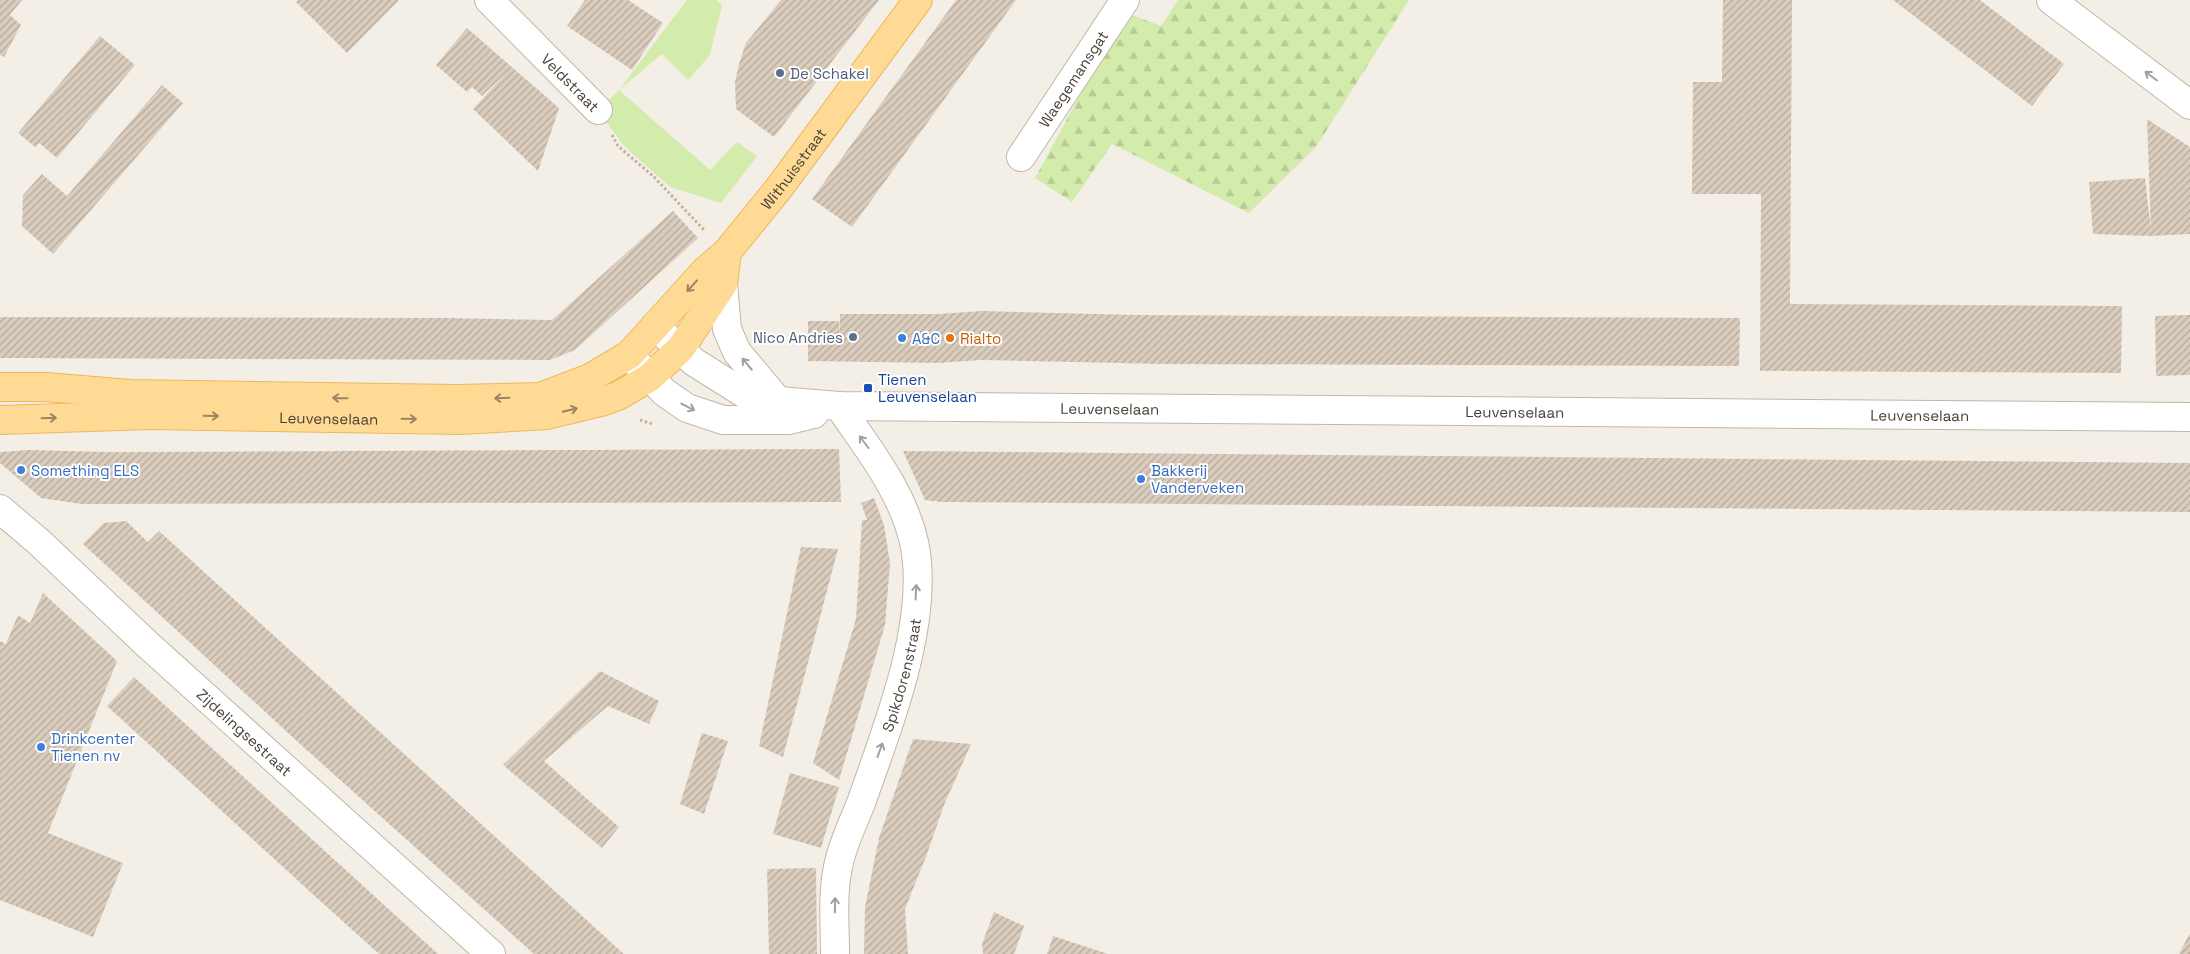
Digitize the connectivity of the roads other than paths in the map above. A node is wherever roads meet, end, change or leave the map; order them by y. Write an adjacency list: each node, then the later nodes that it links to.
1 (489, 0): 6 (street, Veldstraat)
2 (918, 0): 8 (main road, Withuisstraat)
3 (1124, 0): 7 (street, Waegemansgat)
4 (2051, 0): 5 (street, one-way to 4)
5 (2190, 105)
6 (598, 110)
7 (1021, 157)
8 (718, 243): 9 (main road, Leuvenselaan); 10 (main road, Withuisstraat, one-way to 10)
9 (723, 284): 11 (main road, Leuvenselaan); 15 (street, Leuvenselaan, one-way to 9)
10 (655, 326): 11 (street, Leuvenselaan); 12 (main road, Leuvenselaan)
11 (680, 348): 13 (main road, Leuvenselaan); 15 (street, Leuvenselaan)
12 (628, 355): 13 (street, Leuvenselaan); 14 (main road, Leuvenselaan, one-way to 14)
13 (649, 378): 16 (street, Leuvenselaan, one-way to 16); 18 (main road, Leuvenselaan, one-way to 13)
14 (0, 387)
15 (778, 401): 16 (street, Leuvenselaan)
16 (839, 406): 17 (street, Leuvenselaan); 21 (street, Spikdorenstraat, one-way to 16)
17 (2190, 417)
18 (0, 420)
19 (0, 509): 20 (street, Zijdelingsestraat)
20 (491, 954)
21 (835, 954)

